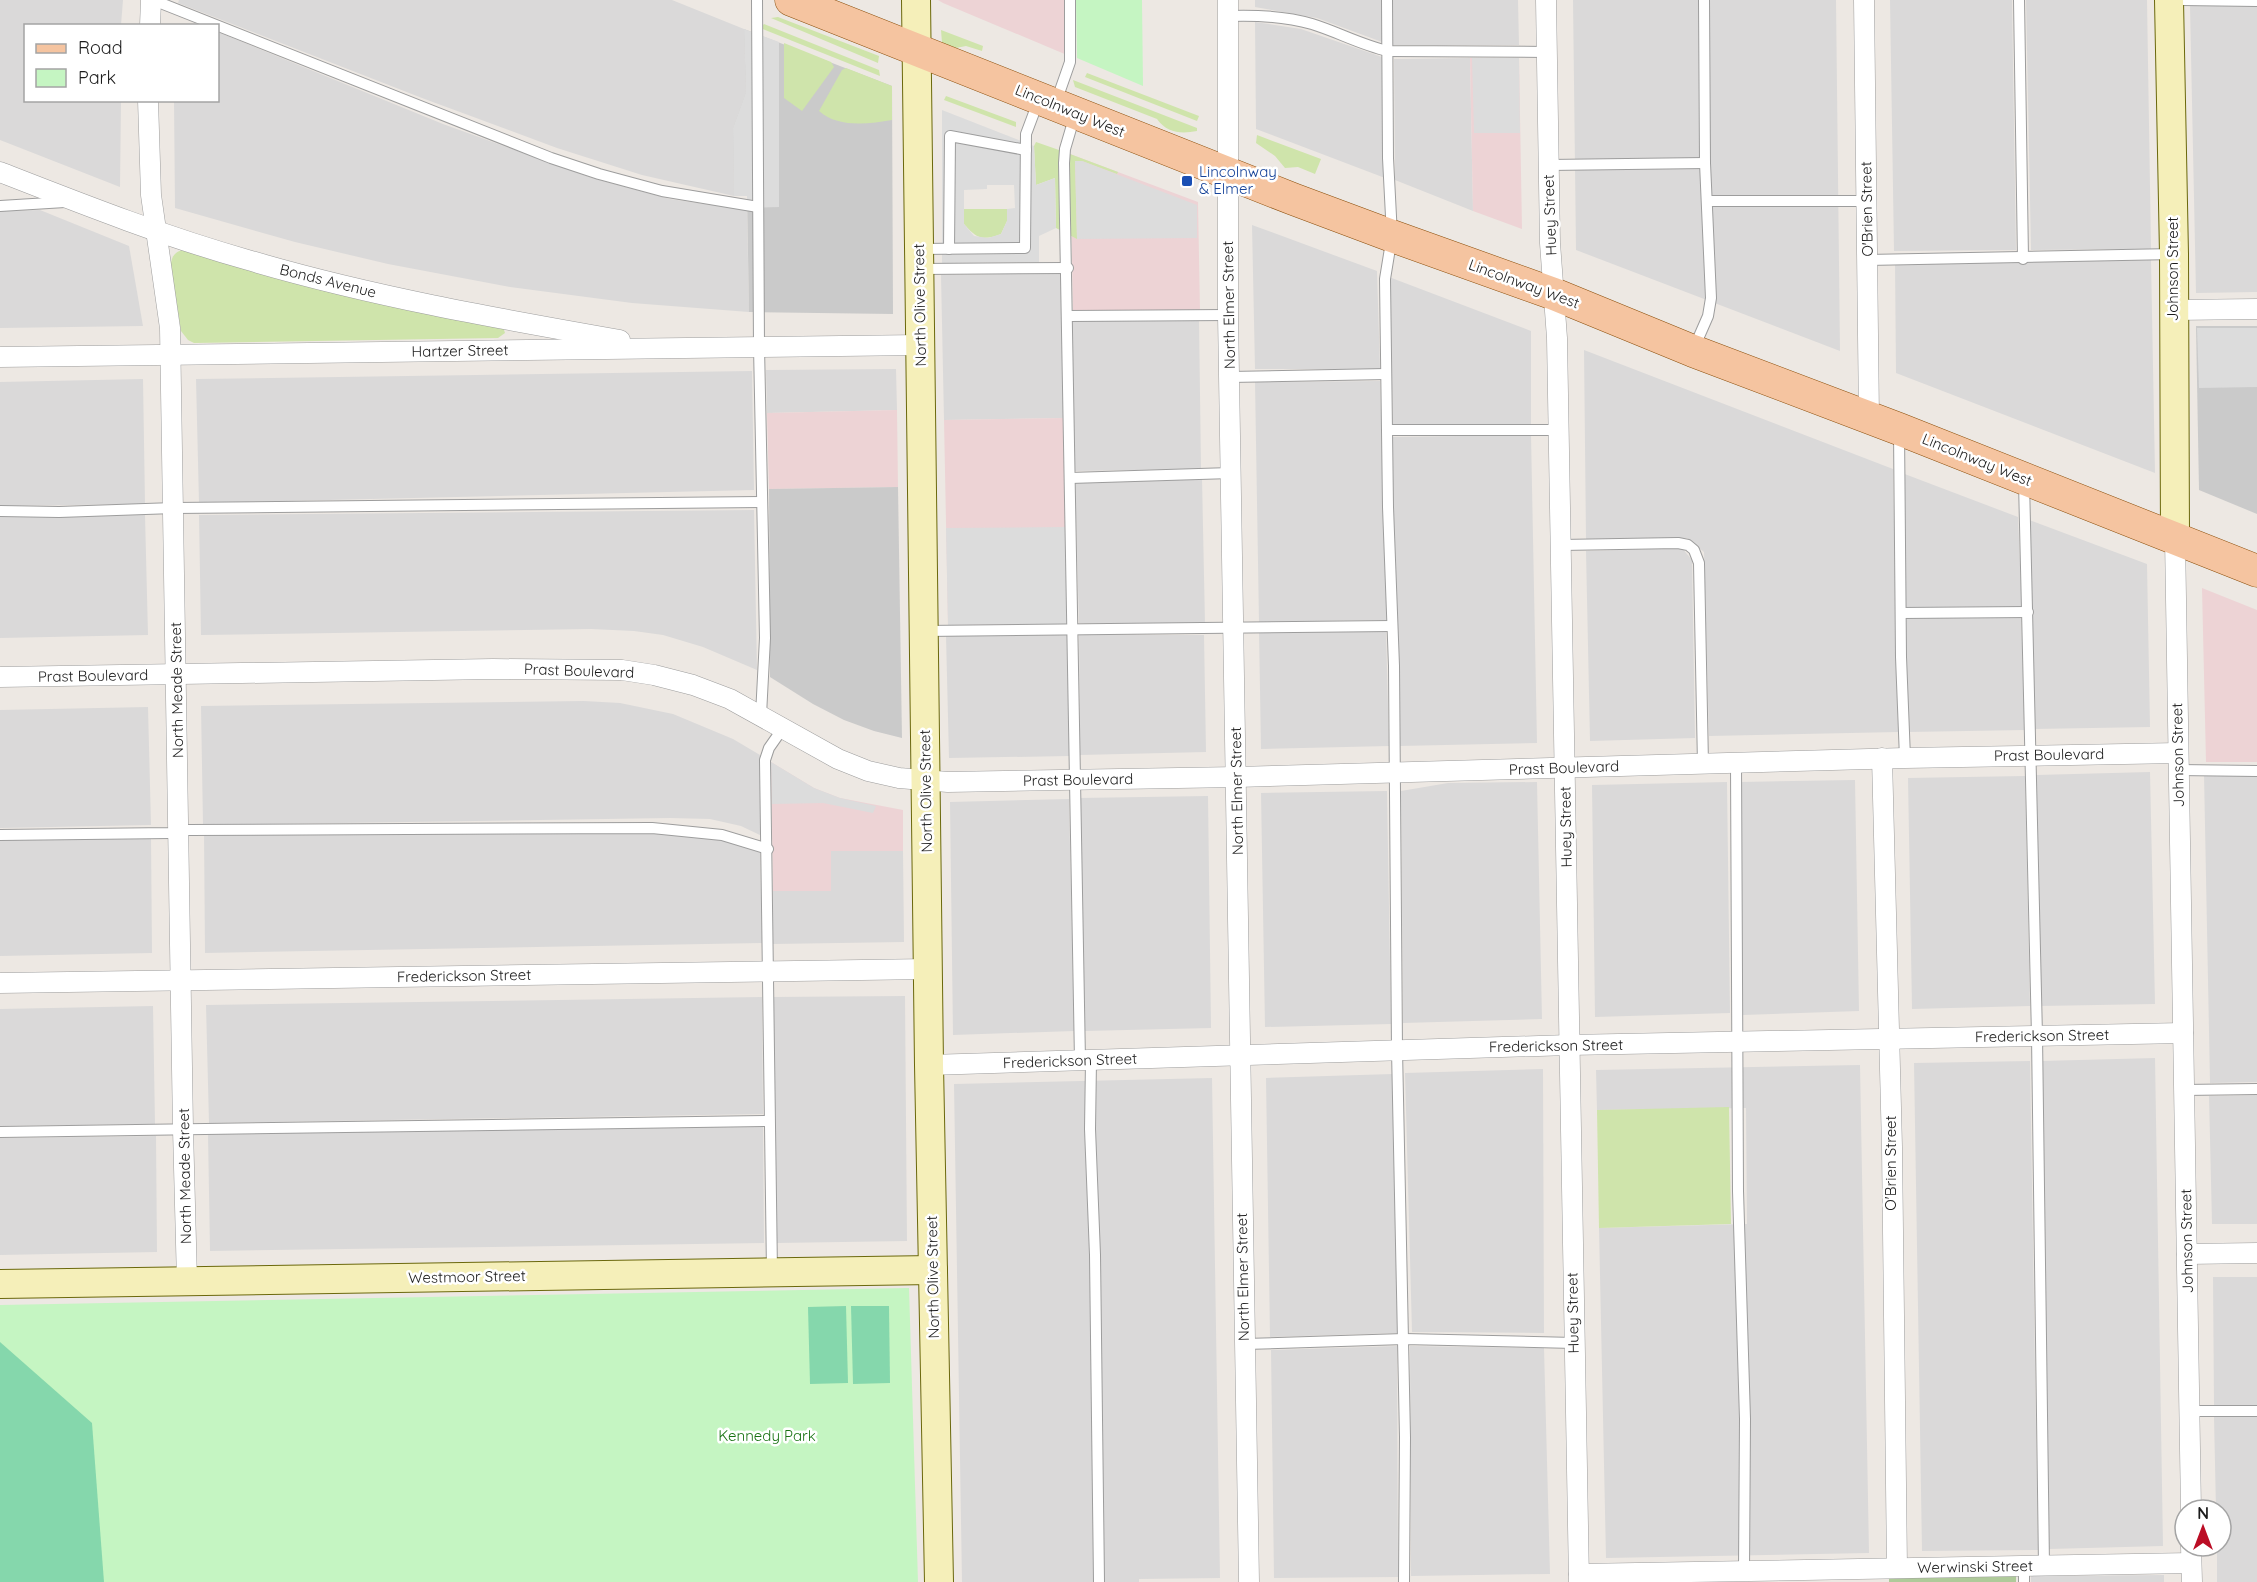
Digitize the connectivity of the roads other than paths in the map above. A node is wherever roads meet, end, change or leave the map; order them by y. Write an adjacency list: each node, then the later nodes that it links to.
1 (152, 0): 15 (street); 16 (lane)
2 (757, 0): 32 (lane)
3 (790, 0): 18 (main road, Lincolnway West)
4 (916, 0): 18 (street, North Olive Street)
5 (1070, 0): 22 (lane)
6 (1387, 0): 19 (lane)
7 (1546, 0): 20 (street, Huey Street)
8 (1704, 0): 24 (lane)
9 (1864, 0): 30 (street, O'Brien Street)
10 (2019, 0): 38 (lane)
11 (2169, 0): 36 (street, Johnson Street)
12 (2182, 0): 13 (lane)
13 (2257, 1)
14 (1228, 8): 19 (lane); 27 (street, North Elmer Street)
15 (150, 24)
16 (214, 24)
17 (219, 26): 32 (lane)
18 (916, 50): 22 (main road, Lincolnway West); 37 (street, North Olive Street)
19 (1388, 51): 20 (lane); 34 (lane)
20 (1547, 52): 25 (street, Huey Street)
21 (148, 102): 33 (street, North Meade Street)
22 (1057, 106): 23 (lane); 27 (main road, Lincolnway West); 40 (lane)
23 (1026, 150): 35 (lane); 35 (lane)
24 (1706, 163): 25 (lane); 29 (lane)
25 (1549, 165): 41 (street, Huey Street)
26 (0, 172): 28 (street, Bonds Avenue)
27 (1229, 174): 34 (main road, Lincolnway West); 44 (street, North Elmer Street)
28 (74, 201): 31 (lane); 33 (street, Bonds Avenue)
29 (1708, 201): 30 (lane); 49 (lane)
30 (1867, 201): 39 (street, O'Brien Street)
31 (0, 206)
32 (758, 207): 47 (lane)
33 (154, 230): 48 (street, Bonds Avenue); 50 (street, North Meade Street)
34 (1392, 236): 41 (main road, Lincolnway West); 52 (lane)
35 (949, 249): 37 (lane)
36 (2174, 254): 38 (lane); 43 (street, Johnson Street)
37 (919, 259): 40 (lane); 46 (street, North Olive Street)
38 (2023, 259): 39 (lane)
39 (1868, 260): 54 (street, O'Brien Street)
40 (1068, 268): 45 (lane)
41 (1554, 294): 49 (main road, Lincolnway West); 57 (street, Huey Street)
42 (2257, 309): 43 (street)
43 (2174, 310): 64 (street, Johnson Street)
44 (1228, 315): 45 (lane); 53 (street, North Elmer Street)
45 (1068, 316): 59 (lane)
46 (920, 345): 47 (street, Hartzer Street); 72 (street, North Olive Street)
47 (759, 347): 48 (street, Hartzer Street); 61 (lane)
48 (667, 348): 50 (street, Hartzer Street)
49 (1693, 351): 54 (main road, Lincolnway West)
50 (171, 354): 51 (street, Hartzer Street); 62 (street, North Meade Street)
51 (0, 357)
52 (1386, 374): 53 (lane); 56 (lane)
53 (1230, 376): 58 (street, North Elmer Street)
54 (1869, 418): 55 (main road, Lincolnway West)
55 (1899, 429): 60 (main road, Lincolnway West); 68 (lane)
56 (1387, 430): 57 (lane); 69 (lane)
57 (1559, 430): 65 (street, Huey Street)
58 (1231, 473): 59 (lane); 70 (street, North Elmer Street)
59 (1070, 478): 71 (lane)
60 (2024, 479): 64 (main road, Lincolnway West); 67 (lane)
61 (761, 502): 62 (lane); 75 (lane)
62 (174, 508): 63 (lane); 73 (street, North Meade Street)
63 (0, 511)
64 (2175, 538): 66 (main road, Lincolnway West); 80 (street, Johnson Street)
65 (1561, 545): 82 (lane); 83 (street, Huey Street)
66 (2257, 571)
67 (2028, 612): 68 (lane); 77 (lane)
68 (1901, 614): 79 (lane)
69 (1392, 626): 70 (lane); 85 (lane)
70 (1233, 628): 71 (lane); 86 (street, North Elmer Street)
71 (1073, 630): 72 (lane); 88 (lane)
72 (924, 631): 87 (street, North Olive Street)
73 (177, 675): 74 (street, Prast Boulevard); 75 (street, Prast Boulevard); 89 (street, North Meade Street)
74 (0, 677)
75 (761, 715): 76 (street, Prast Boulevard)
76 (783, 728): 87 (street, Prast Boulevard); 91 (lane)
77 (2031, 756): 79 (street, Prast Boulevard); 80 (street, Prast Boulevard); 97 (lane)
78 (1882, 758): 79 (street, Prast Boulevard); 81 (street, Prast Boulevard); 98 (street, O'Brien Street)
79 (1905, 758)
80 (2178, 762): 84 (lane); 96 (street, Johnson Street)
81 (1736, 763): 82 (street, Prast Boulevard); 99 (lane)
82 (1703, 764): 83 (street, Prast Boulevard)
83 (1565, 768): 85 (street, Prast Boulevard); 100 (street, Huey Street)
84 (2257, 771)
85 (1394, 772): 86 (street, Prast Boulevard); 101 (lane)
86 (1237, 777): 88 (street, Prast Boulevard); 102 (street, North Elmer Street)
87 (926, 780): 88 (street, Prast Boulevard); 92 (street, North Olive Street)
88 (1076, 780): 103 (lane)
89 (178, 832): 90 (lane); 91 (lane); 94 (street, North Meade Street)
90 (0, 835)
91 (768, 849): 93 (lane)
92 (928, 969): 93 (street, Frederickson Street); 104 (street, North Olive Street)
93 (769, 971): 94 (street, Frederickson Street); 107 (lane)
94 (181, 980): 95 (street, Frederickson Street); 108 (street, North Meade Street)
95 (0, 983)
96 (2183, 1032): 97 (street, Frederickson Street); 106 (street, Johnson Street)
97 (2037, 1036): 98 (street, Frederickson Street); 124 (lane)
98 (1889, 1039): 99 (street, Frederickson Street); 123 (street, O'Brien Street)
99 (1738, 1042): 100 (street, Frederickson Street); 125 (lane)
100 (1569, 1045): 101 (street, Frederickson Street); 117 (street, Huey Street)
101 (1397, 1050): 102 (street, Frederickson Street); 116 (lane)
102 (1241, 1056): 103 (street, Frederickson Street); 118 (street, North Elmer Street)
103 (1085, 1061): 104 (street, Frederickson Street); 129 (lane)
104 (930, 1065): 112 (street, North Olive Street)
105 (2257, 1089): 106 (lane)
106 (2184, 1090): 111 (street, Johnson Street)
107 (768, 1121): 108 (lane); 113 (lane)
108 (183, 1129): 109 (lane); 114 (street, North Meade Street)
109 (0, 1132)
110 (2257, 1253): 111 (street)
111 (2187, 1254): 119 (street, Johnson Street)
112 (933, 1270): 113 (street, Westmoor Street); 128 (street, North Olive Street)
113 (772, 1273): 114 (street, Westmoor Street)
114 (187, 1281): 115 (street, Westmoor Street)
115 (0, 1284)
116 (1404, 1339): 117 (lane); 118 (lane); 131 (lane)
117 (1574, 1343): 127 (street, Huey Street)
118 (1245, 1344): 130 (street, North Elmer Street)
119 (2190, 1411): 120 (lane); 121 (street, Johnson Street)
120 (2257, 1411)
121 (2191, 1498)
122 (2192, 1564): 124 (street, Werwinski Street)
123 (1897, 1568): 124 (street, Werwinski Street); 126 (street, Werwinski Street)
124 (2031, 1571)
125 (1735, 1575): 126 (street, Werwinski Street); 127 (street, Werwinski Street)
126 (1877, 1575)
127 (1579, 1578)
128 (939, 1582)
129 (1099, 1582)
130 (1248, 1582)
131 (1404, 1582)

